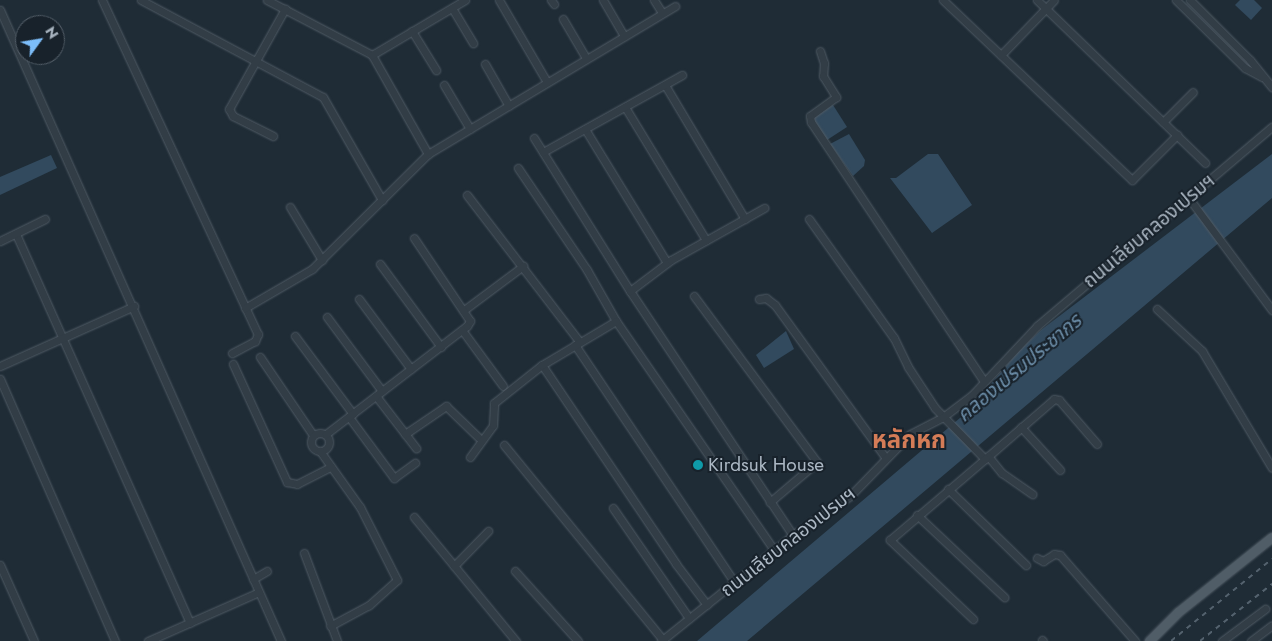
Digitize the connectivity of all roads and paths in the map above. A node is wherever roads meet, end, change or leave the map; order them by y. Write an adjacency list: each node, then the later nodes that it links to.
1 (102, 0): 71 (street)
2 (141, 0): 27 (street)
3 (267, 0): 16 (street)
4 (465, 0): 14 (street)
5 (499, 0): 32 (street)
6 (603, 0): 21 (street)
7 (654, 0): 18 (street)
8 (943, 0): 25 (street)
9 (1037, 0): 15 (street)
10 (1054, 0): 15 (street)
11 (1176, 0): 31 (street)
12 (1190, 0): 31 (street)
13 (675, 6): 18 (street)
14 (452, 8): 20 (street); 22 (street)
15 (1046, 8): 25 (street); 39 (street)
16 (285, 9): 24 (street); 27 (street)
17 (1, 13): 70 (street)
18 (662, 13): 21 (street)
19 (563, 19): 26 (street)
20 (412, 31): 24 (street); 29 (street)
21 (624, 36): 26 (street)
22 (473, 44)
23 (820, 51): 89 (street)
24 (372, 55): 47 (street)
25 (1001, 55): 43 (street)
26 (586, 58): 32 (street)
27 (256, 63): 44 (street); 52 (street)
28 (485, 64): 37 (street)
29 (436, 70)
30 (682, 75): 33 (street)
31 (1262, 77): 35 (street)
32 (547, 82): 37 (street)
33 (665, 85): 38 (street); 56 (street)
34 (444, 86): 41 (street)
35 (1272, 87)
36 (1193, 92): 39 (street)
37 (509, 106): 41 (street)
38 (625, 107): 42 (street); 60 (street)
39 (1164, 122): 43 (street)
40 (1272, 127): 51 (street, ถนนเลียบคลองเปรมฯ)
41 (470, 129): 47 (street)
42 (585, 129): 46 (street); 63 (street)
43 (1177, 135): 48 (street)
44 (273, 136)
45 (534, 138): 46 (street)
46 (543, 152): 66 (street)
47 (428, 154): 52 (street)
48 (1205, 163)
49 (518, 168): 76 (street)
50 (467, 195): 65 (street)
51 (1188, 197): 74 (street); 89 (street, ถนนเลียบคลองเปรมฯ)
52 (382, 200): 62 (street)
53 (290, 207): 62 (street)
54 (764, 208): 56 (street)
55 (45, 219): 58 (street)
56 (745, 219): 60 (street)
57 (809, 219): 93 (street)
58 (16, 234): 61 (street); 79 (street)
59 (414, 238): 73 (street)
60 (706, 240): 63 (street)
61 (0, 241)
62 (322, 260): 71 (street)
63 (667, 263): 66 (street)
64 (380, 264): 81 (street)
65 (523, 266): 73 (street); 80 (street)
66 (630, 291): 112 (street)
67 (694, 296): 112 (street)
68 (359, 299): 87 (street)
69 (759, 299): 104 (street)
70 (134, 306): 79 (street); 127 (street)
71 (245, 308): 82 (street)
72 (1157, 309): 108 (street)
73 (464, 310): 77 (street)
74 (1272, 310)
75 (327, 317): 91 (street)
76 (616, 321): 80 (street); 119 (street)
77 (462, 330): 81 (street); 90 (street)
78 (295, 336): 92 (street)
79 (63, 337): 86 (street); 135 (street)
80 (578, 344): 85 (street); 128 (street)
81 (440, 347): 87 (street)
82 (232, 353)
83 (260, 356): 97 (street)
84 (233, 364): 107 (street)
85 (542, 365): 103 (street); 131 (street)
86 (0, 366)
87 (411, 370): 91 (street)
88 (0, 379): 140 (street)
89 (984, 381): 93 (street, ถนนเลียบคลองเปรมฯ)
90 (504, 386)
91 (379, 394): 92 (street); 96 (street)
92 (351, 415): 95 (street); 106 (street)
93 (943, 417): 104 (street, ถนนเลียบคลองเปรมฯ); 105 (street)
94 (1021, 426): 99 (street); 105 (street); 109 (street)
95 (326, 434): 97 (street); 102 (street)
96 (405, 434): 98 (street); 101 (street)
97 (313, 435): 102 (street)
98 (478, 437)
99 (1097, 444)
100 (504, 445): 138 (street)
101 (416, 448)
102 (320, 451): 107 (street)
103 (470, 457)
104 (885, 457): 117 (street, ถนนเลียบคลองเปรมฯ)
105 (985, 457): 110 (street); 111 (street)
106 (415, 463)
107 (331, 467): 137 (street)
108 (1272, 468)
109 (1060, 470)
110 (948, 489): 114 (street); 123 (street)
111 (1032, 494)
112 (770, 502): 117 (street)
113 (613, 508): 133 (street)
114 (917, 515): 130 (street); 134 (street)
115 (414, 518): 124 (street)
116 (488, 531): 124 (street)
117 (793, 535): 119 (street, ถนนเลียบคลองเปรมฯ)
118 (1272, 537): 147 (main road)
119 (774, 550): 128 (street, ถนนเลียบคลองเปรมฯ)
120 (304, 554): 137 (street)
121 (1037, 558): 146 (street)
122 (0, 565): 139 (street)
123 (1026, 565)
124 (454, 566): 144 (street)
125 (267, 571): 127 (street)
126 (515, 571): 145 (street)
127 (253, 578): 129 (street)
128 (735, 583): 131 (street, ถนนเลียบคลองเปรมฯ)
129 (259, 592): 135 (street); 142 (street)
130 (1004, 598)
131 (707, 605): 133 (street, ถนนเลียบคลองเปรมฯ)
132 (1264, 608): 148 (street)
133 (689, 618): 138 (street, ถนนเลียบคลองเปรมฯ)
134 (973, 620)
135 (190, 623): 141 (street)
136 (1272, 625): 149 (street)
137 (330, 626): 143 (street)
138 (662, 640)
139 (34, 641)
140 (114, 641)
141 (148, 641)
142 (281, 641)
143 (336, 641)
144 (516, 641)
145 (578, 641)
146 (1135, 641)
147 (1149, 641)
148 (1222, 641)
149 (1251, 641)

